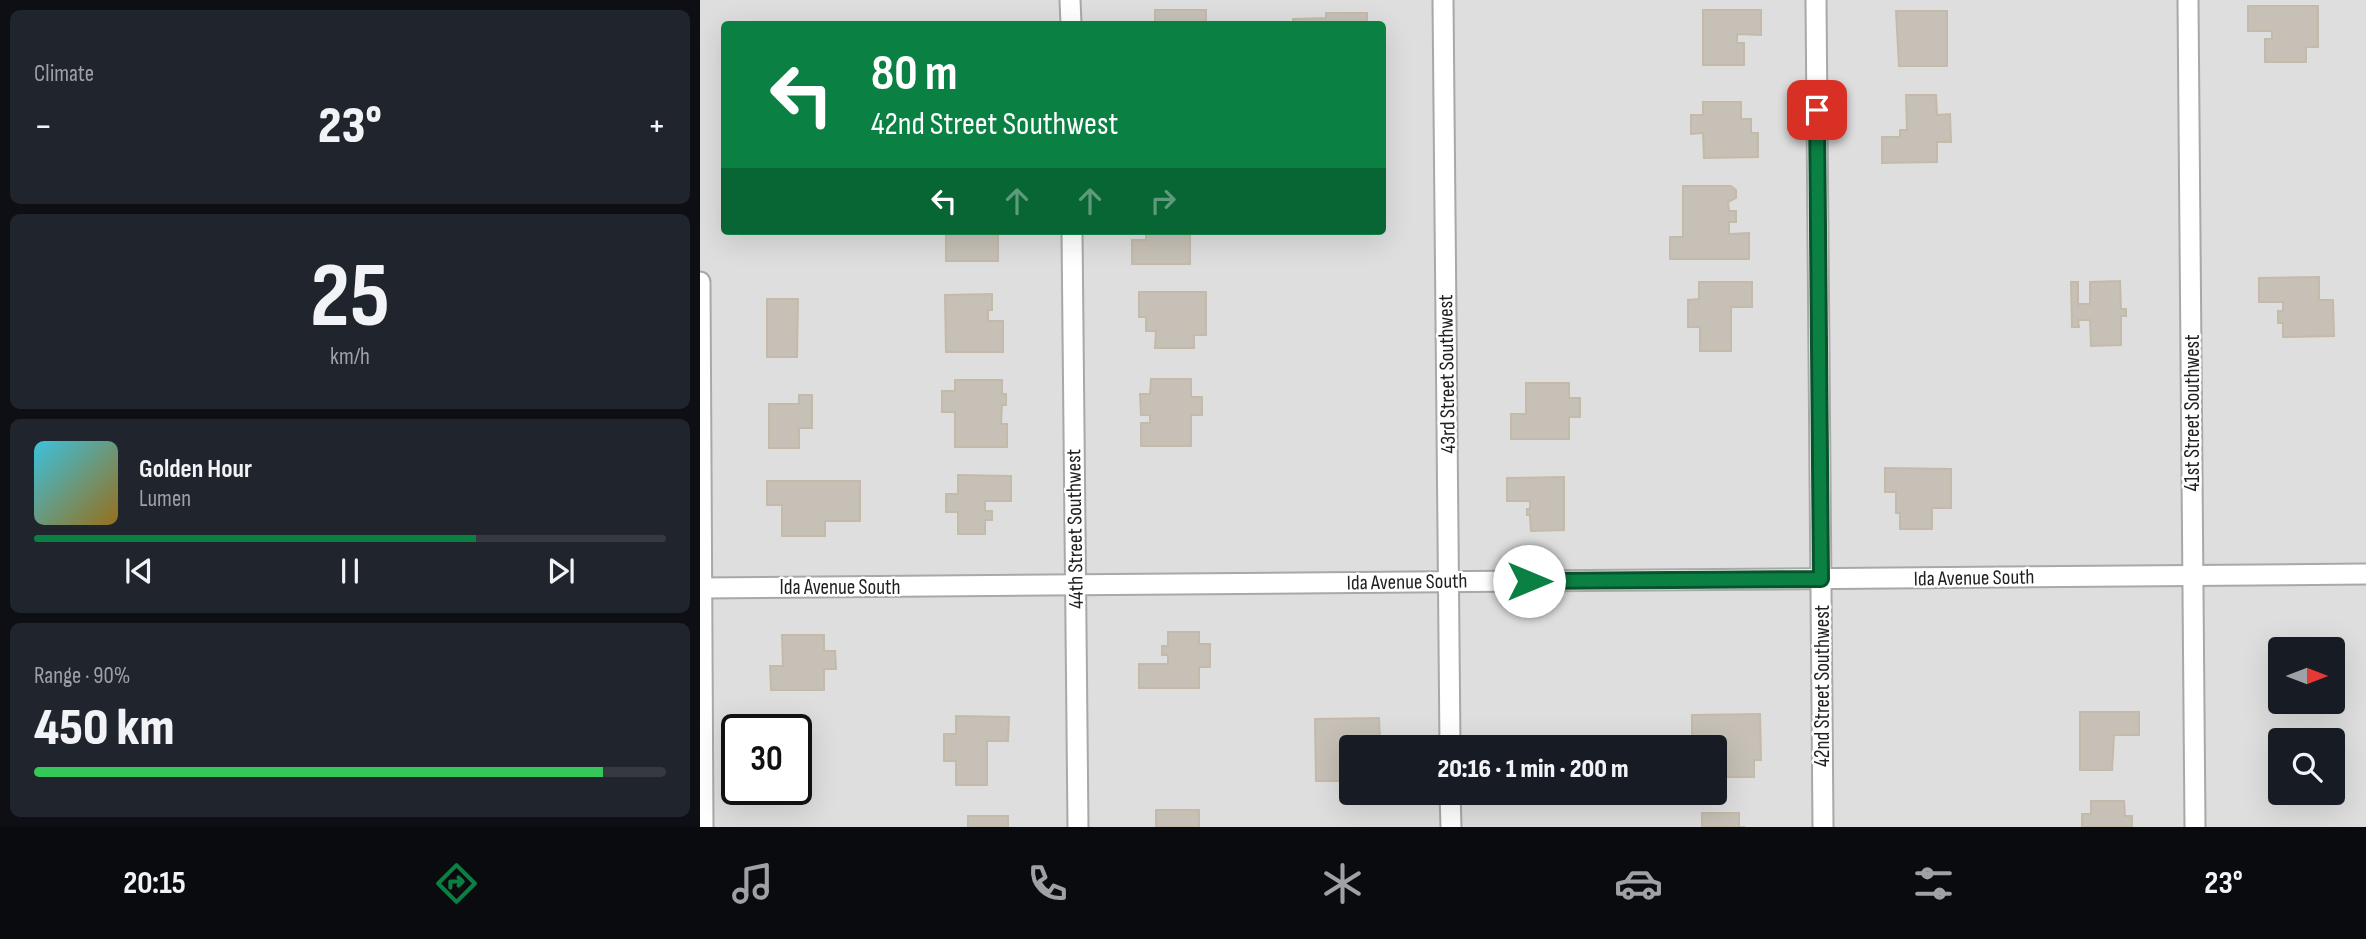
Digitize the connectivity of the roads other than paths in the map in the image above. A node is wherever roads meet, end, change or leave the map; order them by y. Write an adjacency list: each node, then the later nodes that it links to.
1 (1070, 0): 5 (street)
2 (1443, 0): 11 (street, 43rd Street Southwest)
3 (1815, 0): 10 (street, 42nd Street Southwest)
4 (2188, 0): 9 (street, 41st Street Southwest)
5 (1070, 21)
6 (1072, 235): 12 (street, 44th Street Southwest)
7 (700, 282): 13 (street)
8 (2366, 574): 9 (street, Ida Avenue South)
9 (2193, 576): 10 (street, Ida Avenue South); 20 (street, 41st Street Southwest)
10 (1821, 579): 11 (street, Ida Avenue South); 19 (street, 42nd Street Southwest)
11 (1449, 582): 12 (street, Ida Avenue South); 14 (street, 43rd Street Southwest)
12 (1075, 585): 13 (street, Ida Avenue South); 17 (street, 44th Street Southwest)
13 (701, 588): 16 (street)
14 (1450, 735)
15 (1450, 805): 18 (street)
16 (704, 827)
17 (1078, 827)
18 (1451, 827)
19 (1823, 827)
20 (2195, 827)

